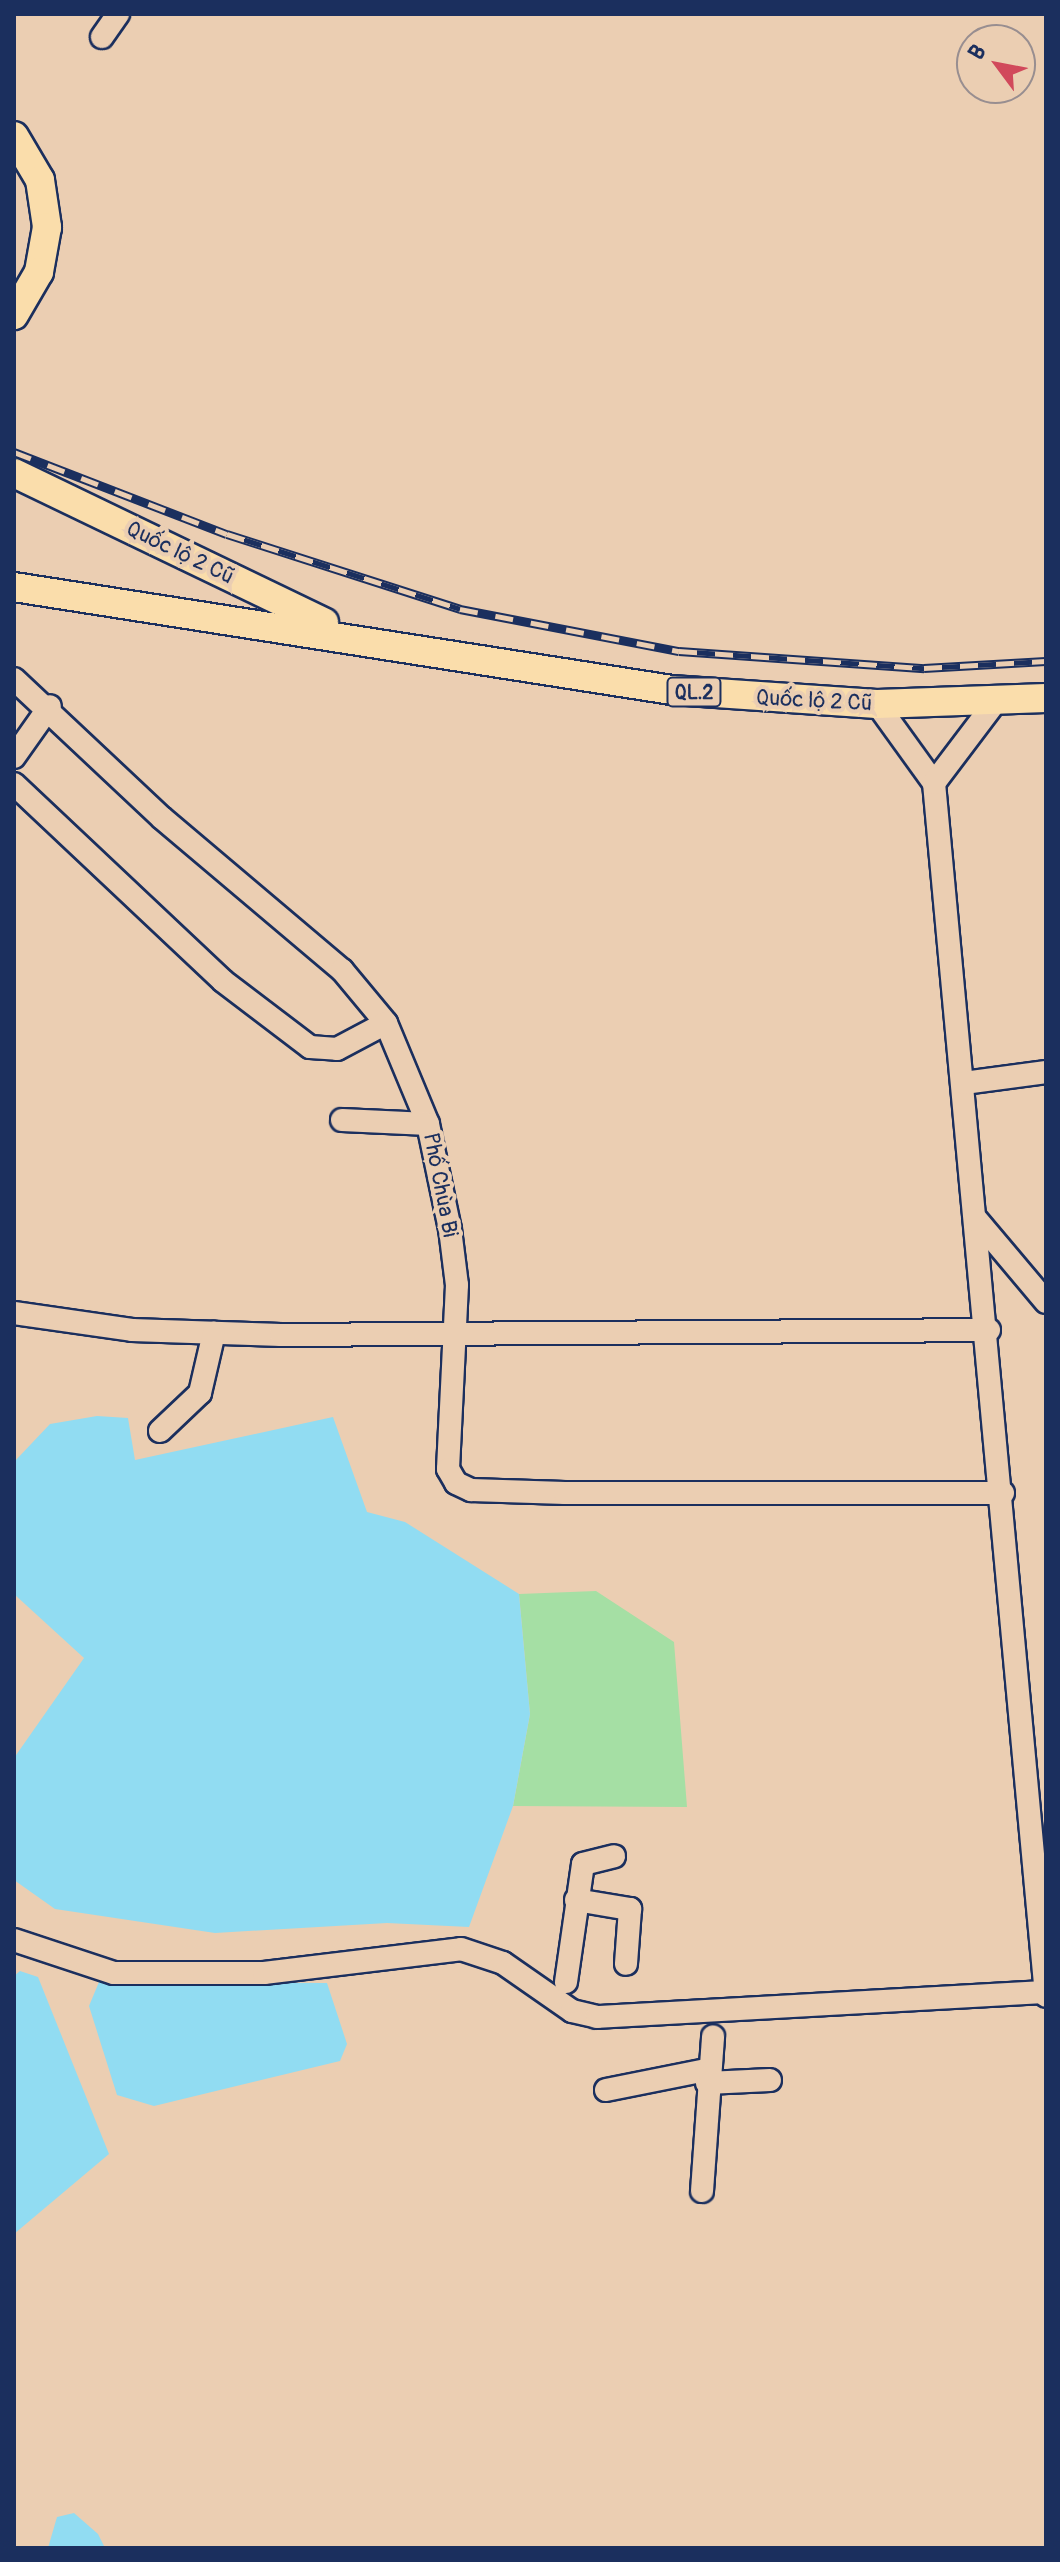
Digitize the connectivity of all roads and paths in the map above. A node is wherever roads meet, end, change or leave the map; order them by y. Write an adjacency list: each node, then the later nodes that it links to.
1 (118, 14): 2 (street)
2 (102, 37)
3 (14, 136): 4 (main road)
4 (14, 315)
5 (14, 473): 7 (main road, Quốc lộ 2 Cũ / QL.2)
6 (14, 587): 7 (main road, Quốc lộ 2 Cũ / QL.2)
7 (346, 633): 11 (main road, Quốc lộ 2 Cũ / QL.2)
8 (14, 679): 12 (street, Phố Chùa Bi)
9 (1046, 698): 10 (main road, Quốc lộ 2 Cũ / QL.2)
10 (996, 701): 11 (main road, Quốc lộ 2 Cũ / QL.2); 14 (street)
11 (877, 704): 14 (street)
12 (50, 706): 13 (street); 16 (street, Phố Chùa Bi)
13 (14, 757)
14 (934, 783): 18 (street)
15 (14, 784): 16 (street)
16 (386, 1023): 20 (street, Phố Chùa Bi)
17 (1046, 1072): 18 (street)
18 (964, 1083): 21 (street)
19 (342, 1120): 20 (street)
20 (428, 1124): 25 (street, Phố Chùa Bi)
21 (977, 1220): 22 (street); 24 (street)
22 (1046, 1302)
23 (14, 1313): 26 (street)
24 (989, 1330): 25 (street); 28 (street)
25 (456, 1331): 26 (street); 28 (street, Phố Chùa Bi)
26 (214, 1333): 27 (street)
27 (160, 1431)
28 (1003, 1493): 34 (street)
29 (614, 1856): 30 (street)
30 (576, 1900): 32 (street); 33 (street)
31 (14, 1940): 33 (street)
32 (626, 1964)
33 (562, 1993): 35 (street)
34 (1046, 1993): 35 (street)
35 (717, 2024): 36 (street)
36 (706, 2076): 37 (street); 38 (street); 39 (street)
37 (770, 2080)
38 (606, 2090)
39 (702, 2191)

